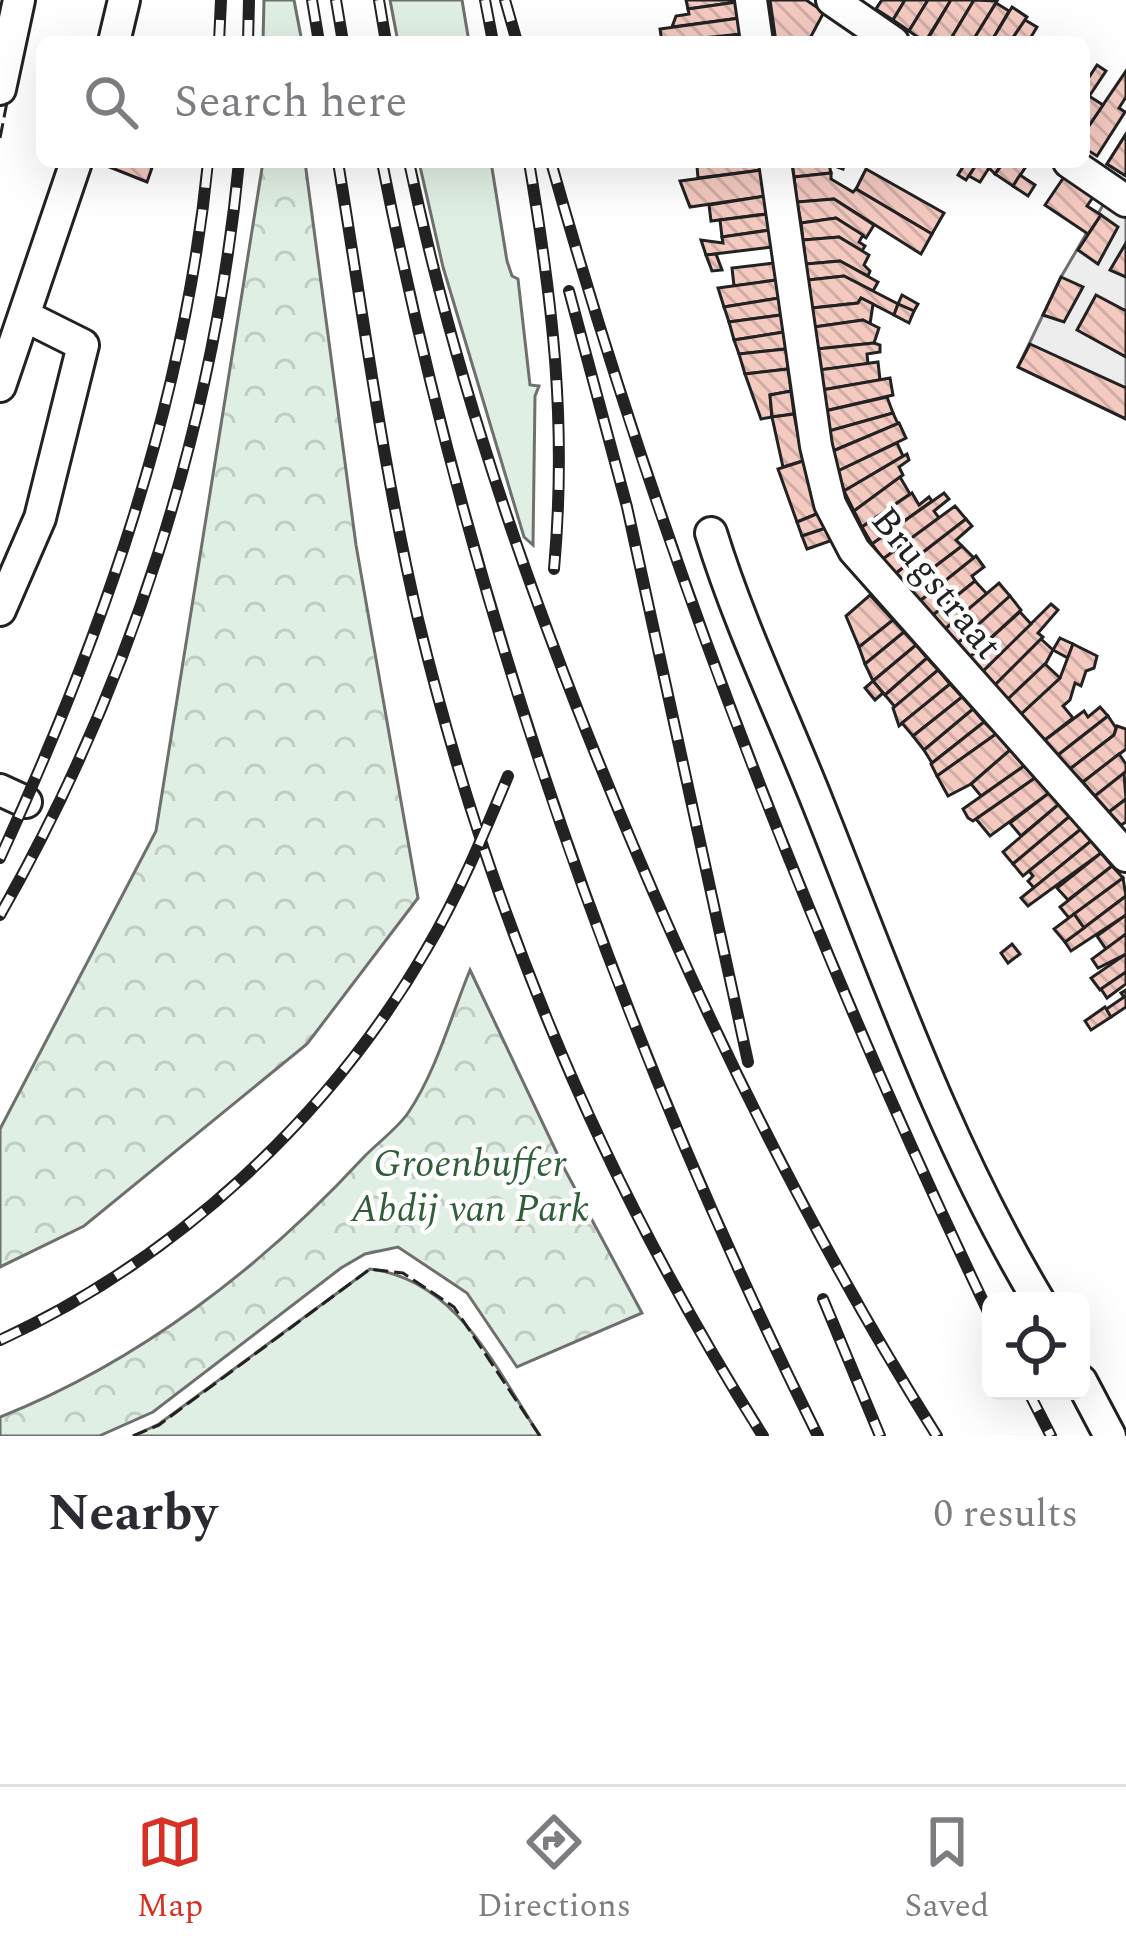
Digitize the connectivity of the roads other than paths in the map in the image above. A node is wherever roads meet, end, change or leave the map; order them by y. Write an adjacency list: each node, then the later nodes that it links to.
1 (19, 0): 8 (street)
2 (124, 0): 5 (street)
3 (751, 0): 6 (street)
4 (841, 2): 7 (street)
5 (115, 36)
6 (756, 36)
7 (885, 36)
8 (0, 89)
9 (74, 168): 13 (street)
10 (776, 168): 17 (street, Brugstraat)
11 (1079, 168): 12 (street)
12 (1126, 200)
13 (26, 316): 14 (street); 16 (street)
14 (0, 386)
15 (711, 533): 18 (street)
16 (0, 610)
17 (1126, 856)
18 (1034, 1292)
19 (1090, 1398): 20 (street)
20 (1110, 1436)

